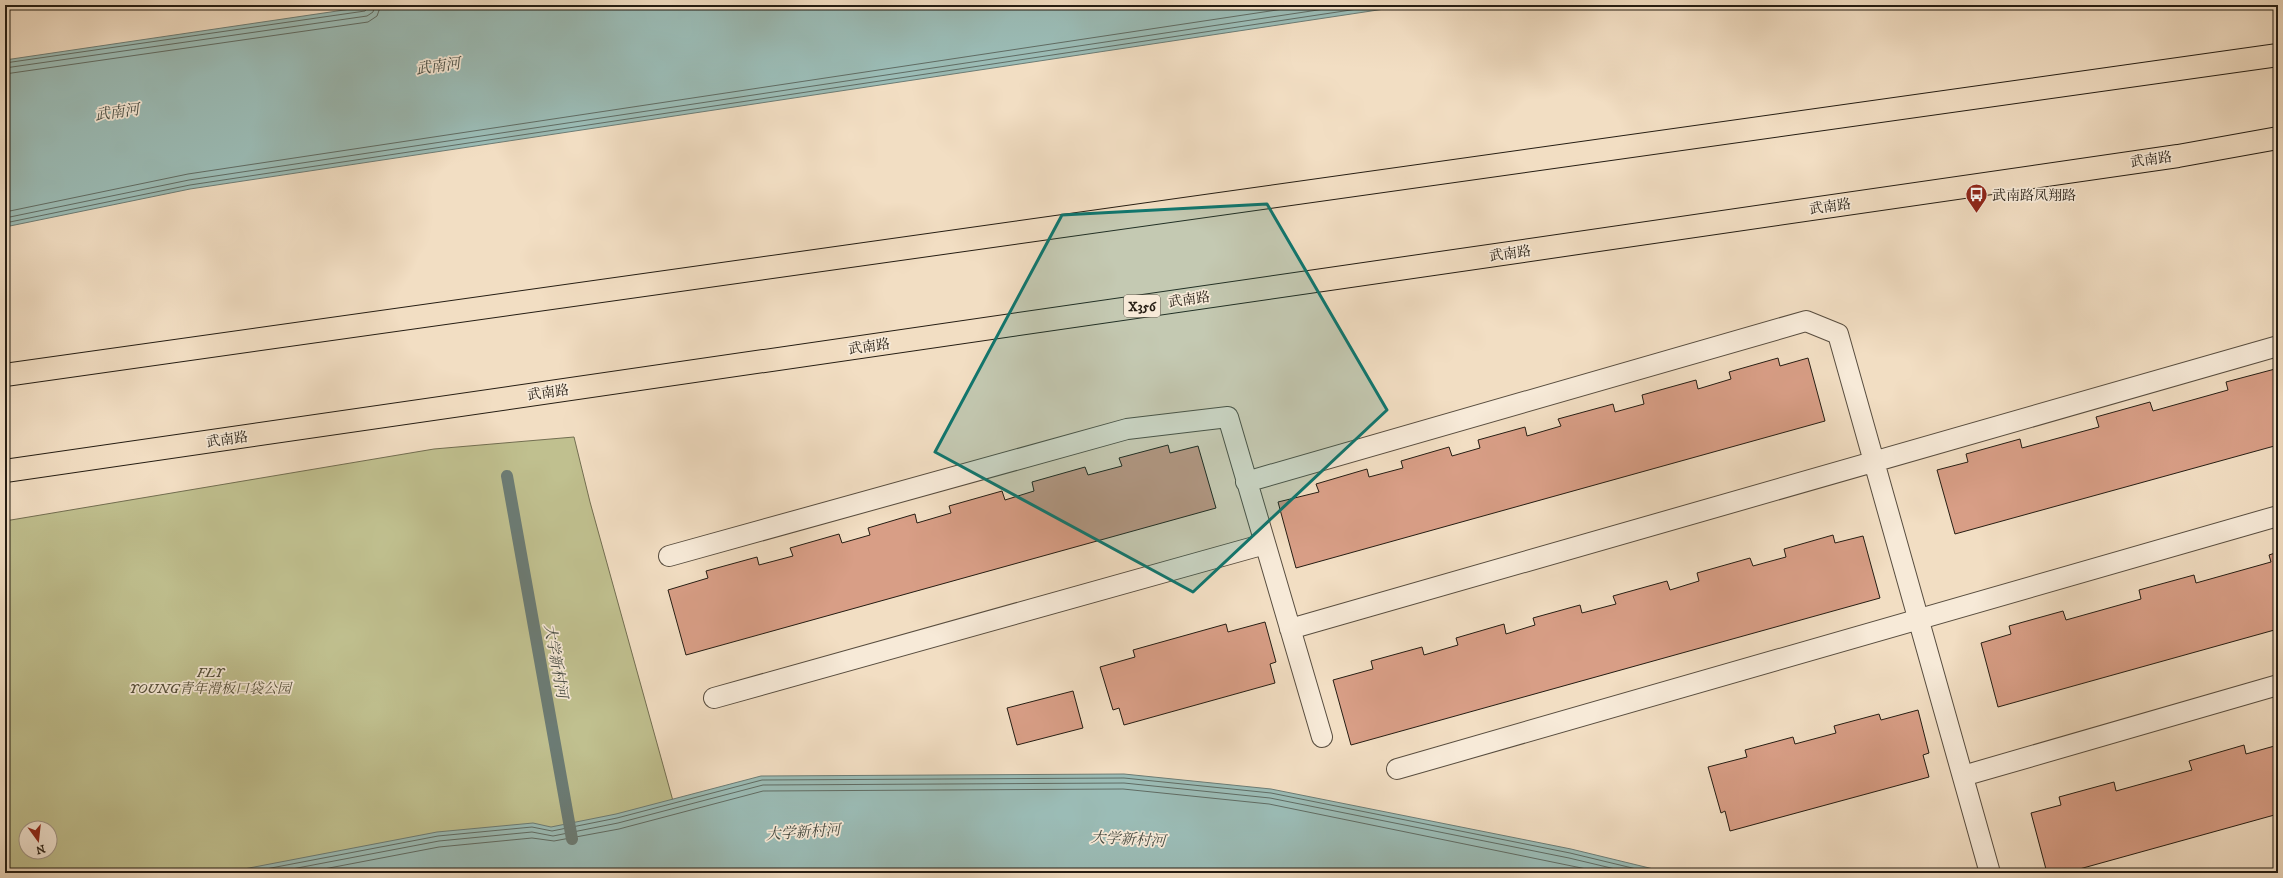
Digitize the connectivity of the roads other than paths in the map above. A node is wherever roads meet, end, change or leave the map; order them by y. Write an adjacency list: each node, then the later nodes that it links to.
1 (2278, 55): 4 (main road)
2 (2278, 138): 6 (main road, 武南路 / X356)
3 (2278, 346): 5 (lane)
4 (5, 375)
5 (1872, 461): 7 (lane); 11 (lane); 12 (lane)
6 (5, 471)
7 (1246, 482): 9 (lane); 10 (lane)
8 (2278, 516): 11 (lane)
9 (1265, 544): 12 (lane); 14 (lane)
10 (669, 556)
11 (1917, 619): 16 (lane); 17 (lane)
12 (1290, 629): 15 (lane)
13 (2278, 685): 17 (lane)
14 (714, 698)
15 (1322, 737)
16 (1397, 769)
17 (1963, 776): 18 (lane)
18 (1990, 873)

